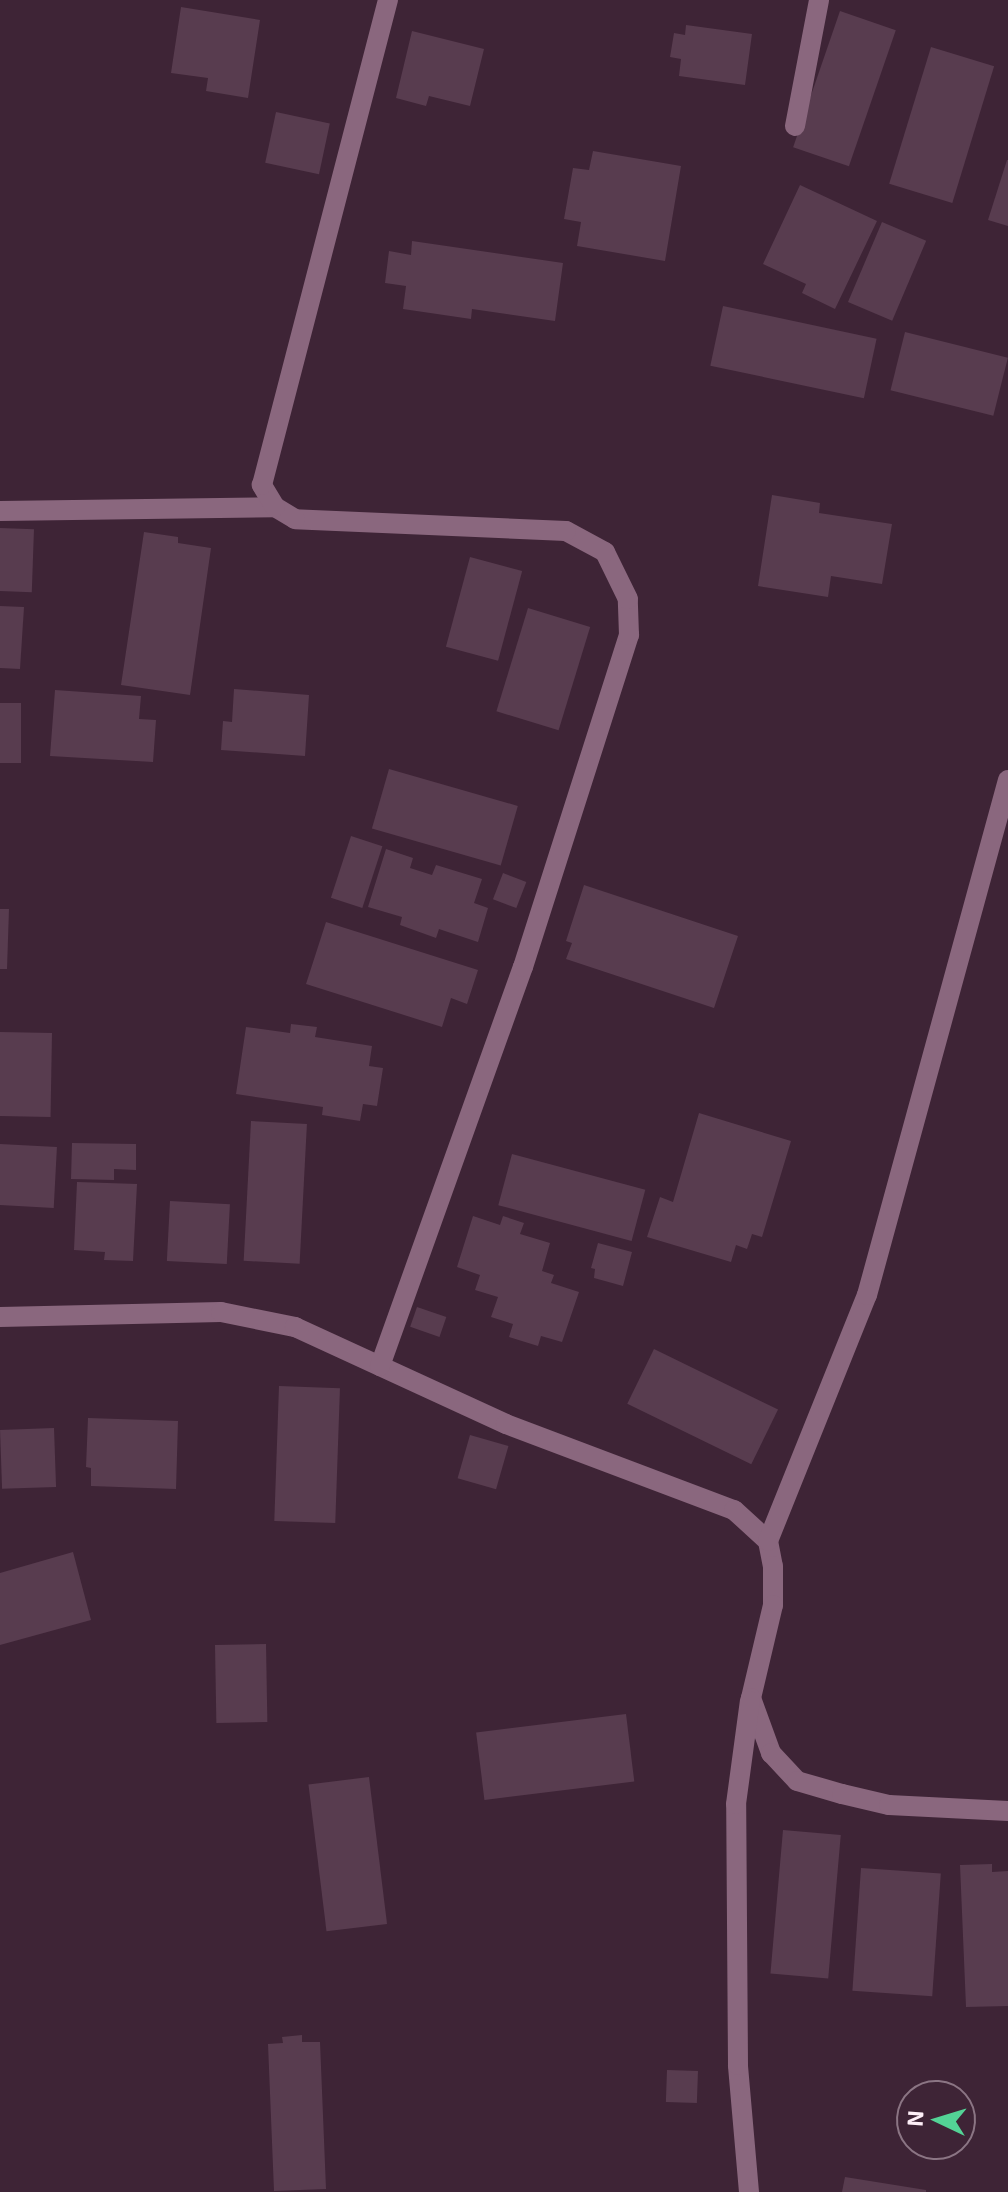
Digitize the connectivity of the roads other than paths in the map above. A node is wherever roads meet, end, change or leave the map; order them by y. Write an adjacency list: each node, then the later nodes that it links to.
1 (388, 0): 4 (street)
2 (819, 0): 3 (street)
3 (795, 126)
4 (275, 507): 5 (street); 8 (street)
5 (0, 511)
6 (1008, 780): 9 (street)
7 (0, 1317): 8 (street)
8 (380, 1366): 9 (street)
9 (768, 1541): 10 (street)
10 (751, 1698): 11 (street); 12 (street)
11 (1008, 1811)
12 (749, 2192)

